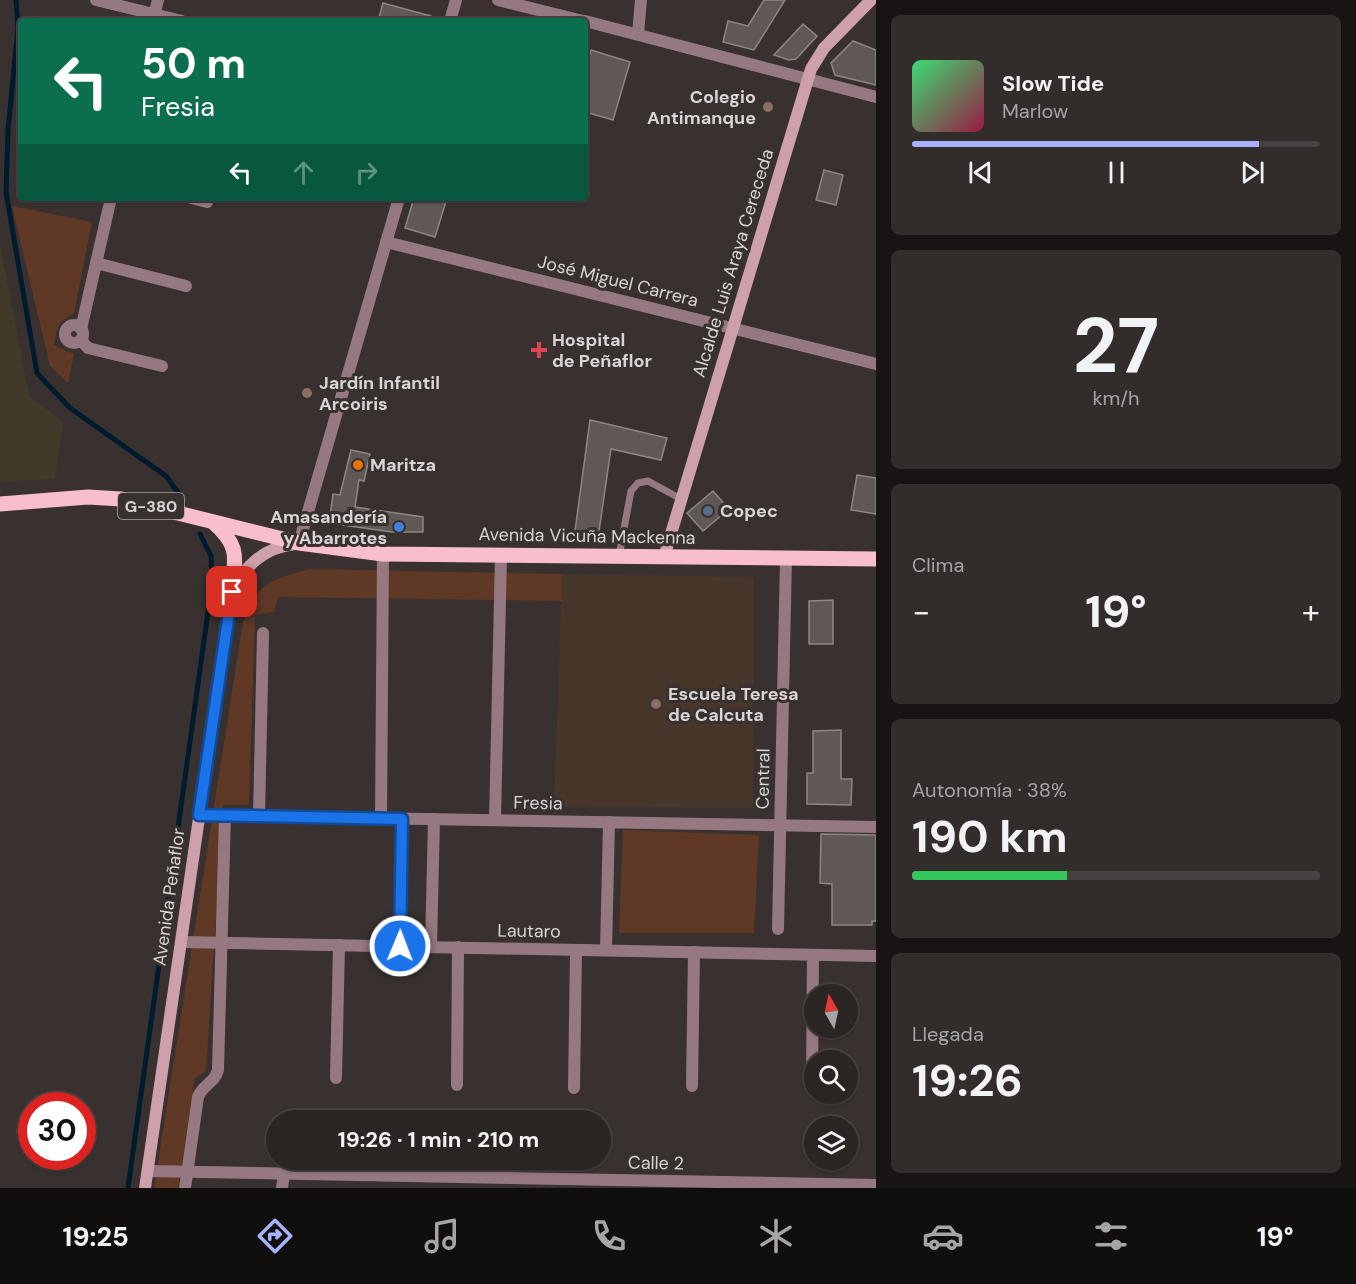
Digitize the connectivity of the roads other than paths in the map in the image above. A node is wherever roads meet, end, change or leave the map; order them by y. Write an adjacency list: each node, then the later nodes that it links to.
1 (96, 0): 7 (street)
2 (158, 0): 7 (street)
3 (456, 0): 8 (street)
4 (498, 0): 9 (street)
5 (641, 0): 11 (street)
6 (871, 0): 12 (main road, Alcalde Luis Araya Cereceda)
7 (154, 17)
8 (451, 18)
9 (572, 18)
10 (588, 22): 11 (street)
11 (638, 34): 12 (street)
12 (808, 78): 13 (street); 21 (main road, Alcalde Luis Araya Cereceda)
13 (876, 97)
14 (110, 201): 19 (street)
15 (203, 201): 17 (street)
16 (398, 201): 18 (street)
17 (207, 202)
18 (386, 242): 21 (street, José Miguel Carrera); 27 (street)
19 (96, 263): 20 (street); 23 (street)
20 (186, 286)
21 (732, 329): 22 (street, José Miguel Carrera); 24 (main road, Alcalde Luis Araya Cereceda)
22 (876, 364)
23 (162, 366)
24 (681, 499): 30 (lane); 31 (main road, Alcalde Luis Araya Cereceda)
25 (0, 504): 26 (main road, G-380)
26 (211, 520): 27 (main road, G-380); 34 (main road)
27 (299, 543): 28 (main road, Avenida Vicuña Mackenna); 34 (main road, Avenida Peñaflor)
28 (384, 554): 29 (main road, Avenida Vicuña Mackenna); 39 (street)
29 (501, 555): 30 (main road, Avenida Vicuña Mackenna); 42 (street)
30 (619, 556): 31 (main road, Avenida Vicuña Mackenna)
31 (664, 557): 32 (main road, Avenida Vicuña Mackenna)
32 (786, 558): 33 (main road, Avenida Vicuña Mackenna); 44 (street, Central)
33 (876, 559)
34 (232, 592): 36 (main road, Avenida Peñaflor)
35 (263, 633): 38 (street)
36 (199, 815): 37 (street, Fresia); 47 (main road, Avenida Peñaflor)
37 (225, 816): 38 (street, Fresia); 48 (street)
38 (259, 816): 39 (street, Fresia)
39 (381, 818): 40 (street, Fresia)
40 (402, 819): 41 (street, Fresia); 50 (street)
41 (434, 819): 42 (street, Fresia); 51 (street)
42 (495, 820): 43 (street, Fresia)
43 (609, 822): 44 (street, Fresia); 54 (street)
44 (780, 825): 45 (street, Fresia); 46 (street, Central)
45 (876, 827)
46 (778, 930)
47 (181, 942): 48 (street, Lautaro); 63 (main road, Avenida Peñaflor)
48 (221, 943): 49 (street, Lautaro); 64 (street)
49 (339, 945): 50 (street, Lautaro); 59 (street)
50 (400, 946): 51 (street, Lautaro)
51 (431, 947): 52 (street, Lautaro)
52 (458, 947): 53 (street, Lautaro); 60 (street)
53 (576, 950): 54 (street, Lautaro); 62 (street)
54 (606, 950): 55 (street, Lautaro)
55 (694, 952): 56 (street, Lautaro); 61 (street)
56 (813, 955): 57 (street, Lautaro); 58 (street)
57 (876, 956)
58 (812, 1050)
59 (336, 1078)
60 (457, 1085)
61 (692, 1086)
62 (574, 1088)
63 (148, 1171): 64 (street, Calle 2); 71 (main road, Avenida Peñaflor)
64 (187, 1172): 65 (street, Calle 2); 72 (street)
65 (284, 1174): 66 (street, Calle 2); 73 (street)
66 (380, 1182): 67 (street, Calle 2)
67 (576, 1184): 68 (street, Calle 2)
68 (673, 1185): 69 (street, Calle 2)
69 (771, 1185): 70 (street, Calle 2)
70 (873, 1186)
71 (145, 1188)
72 (185, 1188)
73 (282, 1188)

